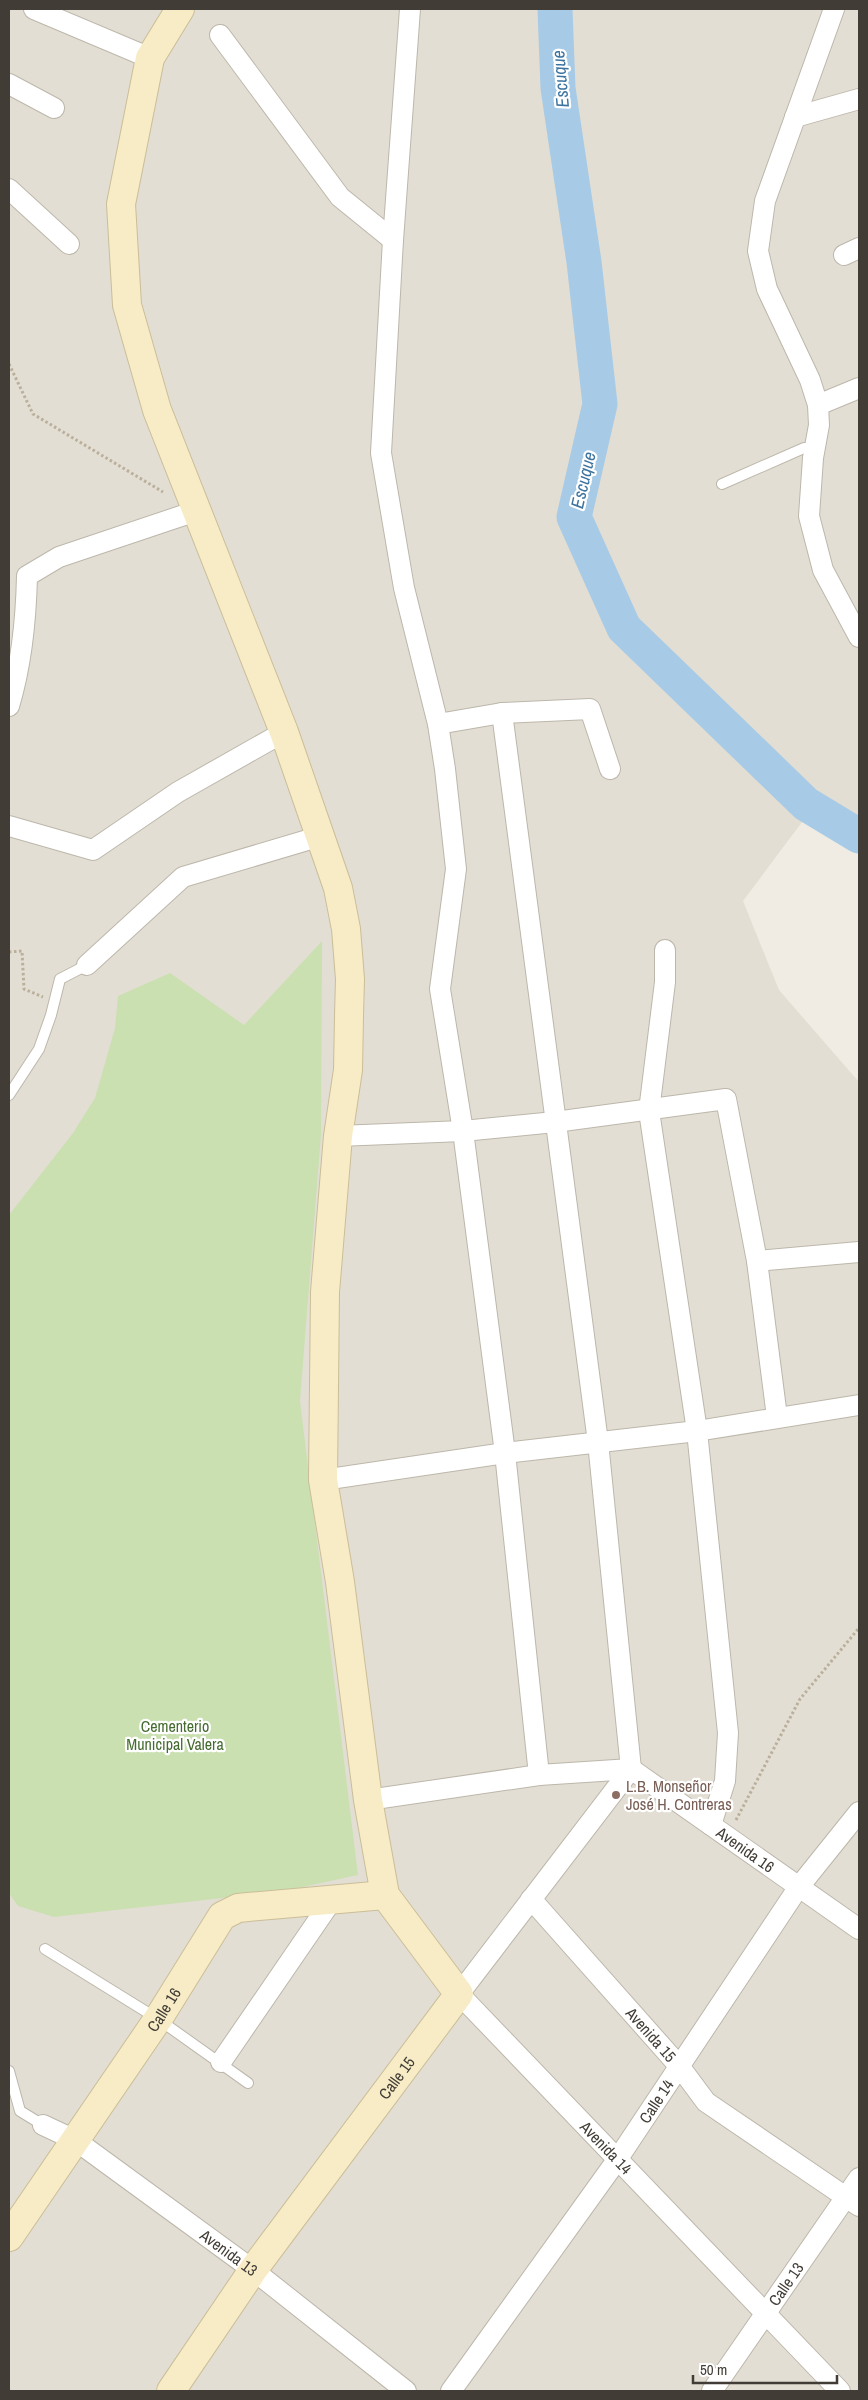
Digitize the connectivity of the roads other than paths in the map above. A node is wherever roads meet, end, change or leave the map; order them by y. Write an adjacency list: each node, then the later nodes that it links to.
1 (34, 9): 6 (street)
2 (180, 9): 6 (main road)
3 (410, 9): 12 (street)
4 (834, 9): 10 (street)
5 (220, 35): 12 (street)
6 (150, 58): 18 (main road)
7 (9, 84): 9 (street)
8 (859, 99): 10 (street)
9 (54, 108)
10 (795, 117): 15 (street)
11 (9, 189): 13 (street)
12 (393, 240): 23 (street)
13 (69, 244)
14 (859, 388): 15 (street)
15 (818, 405): 16 (street)
16 (815, 448): 17 (lane); 19 (street)
17 (722, 484)
18 (196, 511): 21 (street); 24 (main road)
19 (851, 604): 20 (street)
20 (859, 637)
21 (9, 706)
22 (502, 713): 23 (street); 25 (street); 32 (street)
23 (438, 724): 33 (street)
24 (284, 732): 26 (street); 27 (main road)
25 (610, 770)
26 (9, 826)
27 (321, 836): 29 (street); 34 (main road)
28 (665, 950): 31 (street)
29 (87, 964): 30 (lane)
30 (9, 1095)
31 (649, 1111): 32 (street); 36 (street); 39 (street)
32 (555, 1122): 33 (street); 40 (street)
33 (463, 1131): 34 (street); 41 (street)
34 (338, 1136): 42 (main road)
35 (859, 1252): 36 (street)
36 (757, 1261): 38 (street)
37 (859, 1405): 38 (street)
38 (777, 1417): 39 (street)
39 (697, 1431): 40 (street); 47 (street)
40 (598, 1442): 41 (street); 43 (street)
41 (505, 1453): 42 (street); 44 (street)
42 (323, 1480): 45 (main road)
43 (631, 1770): 44 (street); 47 (street, Avenida 16); 50 (street, Calle 15)
44 (539, 1775): 45 (street)
45 (368, 1800): 49 (main road)
46 (859, 1812): 48 (street, Calle 14)
47 (711, 1825): 48 (street, Avenida 16)
48 (798, 1888): 52 (street, Avenida 16); 57 (street, Calle 14)
49 (385, 1894): 51 (main road, Calle 16); 54 (main road, Avenida 14)
50 (531, 1899): 54 (street, Calle 15); 57 (street, Avenida 15)
51 (332, 1900): 55 (main road, Calle 16); 56 (street)
52 (859, 1929)
53 (45, 1949): 55 (lane)
54 (459, 1994): 62 (street, Avenida 14); 66 (main road, Calle 15)
55 (158, 2019): 56 (lane); 61 (main road, Calle 16)
56 (221, 2062): 59 (lane)
57 (680, 2067): 62 (street, Calle 14); 64 (street, Avenida 15)
58 (9, 2071): 60 (lane)
59 (248, 2082)
60 (43, 2125): 61 (street, Avenida 13)
61 (75, 2140): 65 (main road, Calle 16); 66 (street, Avenida 13)
62 (616, 2160): 67 (street, Avenida 14); 70 (street, Calle 14)
63 (859, 2178): 64 (street, Calle 13)
64 (852, 2202): 67 (street, Calle 13)
65 (9, 2237)
66 (253, 2270): 68 (main road, Calle 15); 69 (street, Avenida 13)
67 (765, 2314): 71 (street, Calle 13); 72 (street, Avenida 14)
68 (171, 2391)
69 (406, 2391)
70 (452, 2391)
71 (712, 2391)
72 (840, 2391)

